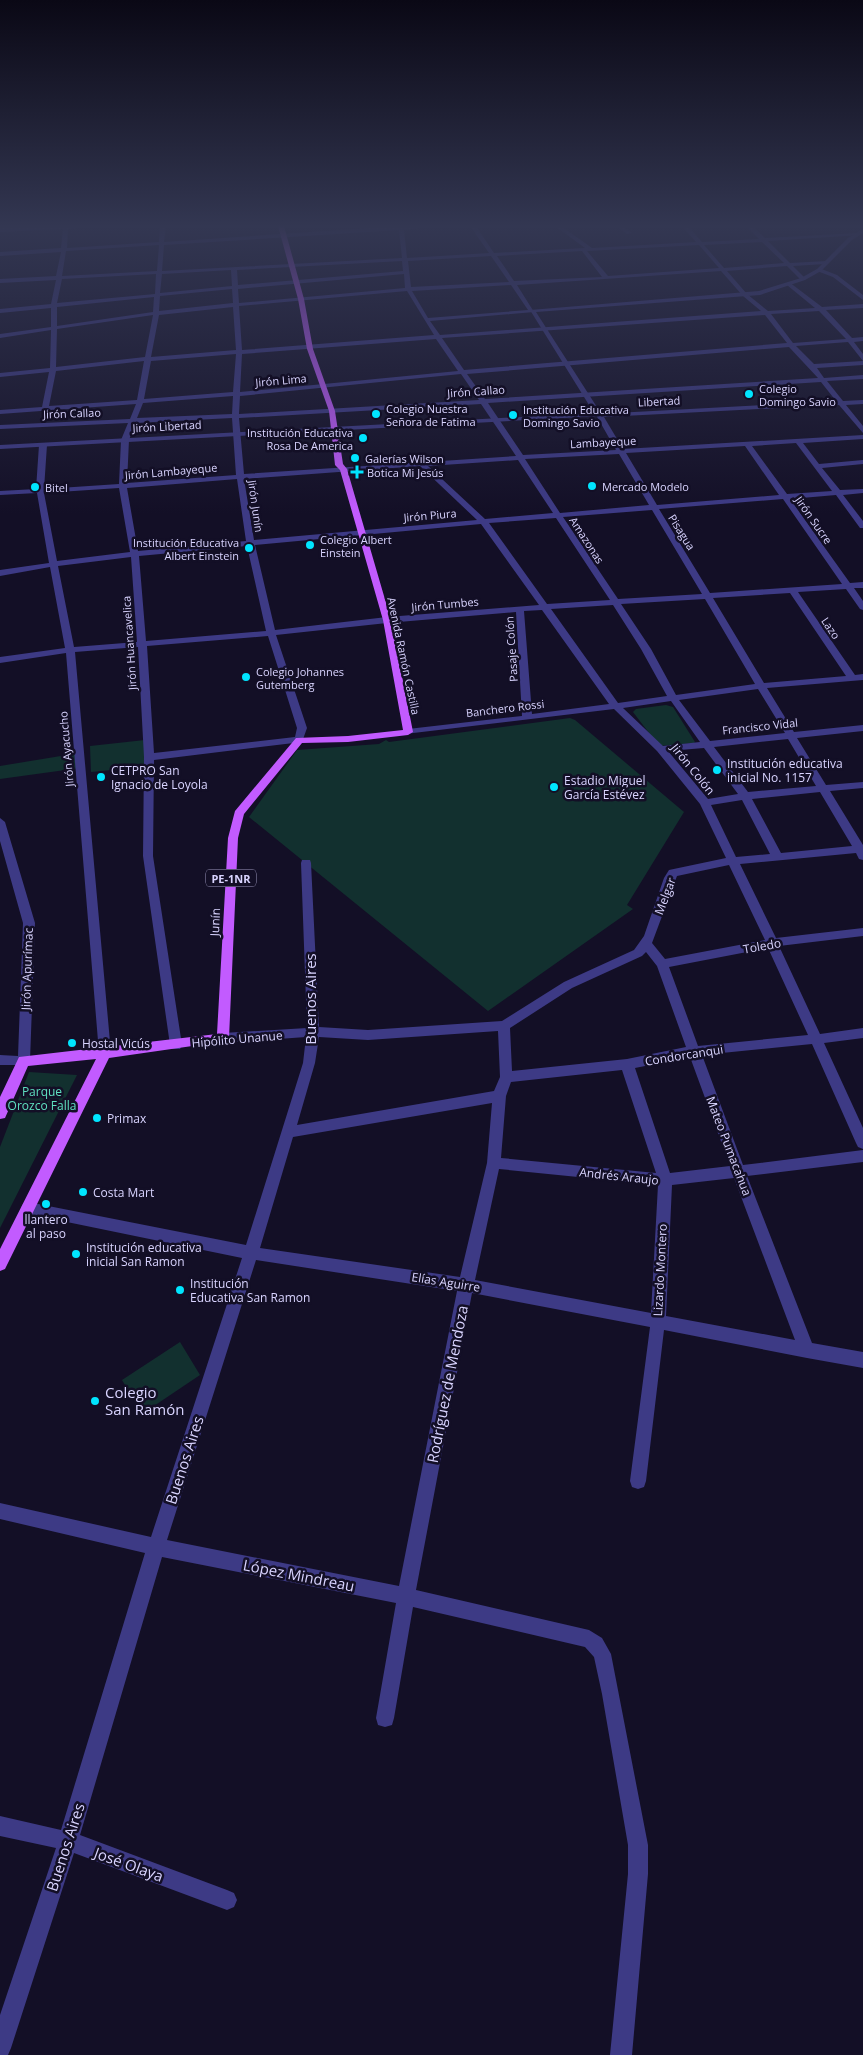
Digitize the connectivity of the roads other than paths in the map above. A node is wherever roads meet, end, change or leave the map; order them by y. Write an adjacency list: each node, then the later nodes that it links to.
1 (54, 322): 11 (street)
2 (98, 322): 11 (street)
3 (155, 322): 21 (street, Jirón Huancavelica)
4 (238, 322): 19 (street, Jirón Junín)
5 (308, 322): 18 (main road, Avenida Ramón Castilla)
6 (427, 322): 14 (street, Amazonas)
7 (540, 322): 12 (street, Pisagua)
8 (644, 322): 12 (street)
9 (773, 322): 17 (street)
10 (834, 322): 16 (street)
11 (54, 328): 13 (street); 25 (street)
12 (545, 329): 14 (street); 22 (street, Pisagua)
13 (0, 336)
14 (437, 338): 18 (street); 26 (street, Amazonas)
15 (863, 339): 16 (street, Jirón Lima)
16 (851, 340): 17 (street, Jirón Lima); 20 (street)
17 (790, 345): 22 (street, Jirón Lima); 24 (street)
18 (313, 347): 19 (street); 30 (main road, Avenida Ramón Castilla)
19 (239, 352): 21 (street); 31 (street, Jirón Junín)
20 (863, 358)
21 (148, 360): 25 (street); 33 (street, Jirón Huancavelica)
22 (565, 363): 26 (street, Jirón Lima); 32 (street, Pisagua)
23 (863, 363): 24 (street)
24 (812, 366): 29 (street)
25 (53, 369): 27 (street); 37 (street)
26 (462, 373): 30 (street, Jirón Lima); 34 (street, Amazonas)
27 (0, 375)
28 (863, 377): 29 (street, Jirón Callao)
29 (823, 380): 32 (street, Jirón Callao); 36 (street)
30 (325, 386): 31 (street, Jirón Lima); 38 (main road, Avenida Ramón Castilla)
31 (236, 394): 33 (street, Jirón Lima); 41 (street, Jirón Junín)
32 (585, 394): 34 (street, Jirón Callao); 40 (street, Pisagua)
33 (140, 402): 37 (street, Jirón Lima); 43 (street, Jirón Huancavelica)
34 (484, 402): 38 (street, Jirón Callao); 42 (street, Amazonas)
35 (863, 402): 36 (street, Libertad)
36 (840, 403): 40 (street, Libertad); 46 (street)
37 (45, 409): 39 (street, Jirón Lima)
38 (335, 411): 41 (street, Jirón Callao); 45 (main road, Avenida Ramón Castilla)
39 (2, 412): 44 (street)
40 (599, 415): 42 (street, Libertad); 54 (street, Pisagua)
41 (235, 417): 43 (street, Jirón Callao); 47 (street, Jirón Junín)
42 (496, 420): 45 (street, Libertad); 55 (street, Amazonas)
43 (132, 422): 44 (street, Jirón Callao); 49 (street, Jirón Huancavelica)
44 (0, 426)
45 (339, 430): 47 (street, Jirón Libertad); 59 (main road, Avenida Ramón Castilla)
46 (863, 431)
47 (236, 435): 49 (street, Jirón Libertad); 60 (street, Jirón Junín)
48 (863, 437): 50 (street, Lambayeque)
49 (125, 440): 51 (street, Jirón Libertad); 61 (street, Jirón Huancavelica)
50 (798, 441): 52 (street, Lambayeque); 58 (street)
51 (43, 444): 53 (street, Jirón Libertad); 62 (street, Jirón Ayacucho)
52 (747, 444): 54 (street, Lambayeque); 66 (street, Jirón Sucre)
53 (0, 447)
54 (620, 452): 55 (street, Lambayeque); 67 (street, Pisagua)
55 (520, 457): 57 (street, Lambayeque); 68 (street, Amazonas)
56 (863, 462): 58 (street)
57 (422, 464): 59 (street, Lambayeque); 69 (street, Jirón Colón)
58 (819, 466): 65 (street)
59 (343, 469): 60 (street, Jirón Lambayeque); 71 (main road, Avenida Ramón Castilla)
60 (240, 476): 61 (street, Jirón Lambayeque); 72 (street, Jirón Junín)
61 (123, 487): 62 (street, Jirón Lambayeque); 73 (street, Jirón Huancavelica)
62 (40, 491): 64 (street, Jirón Lambayeque); 74 (street, Jirón Ayacucho)
63 (863, 491): 65 (street, Jirón Piura)
64 (0, 493)
65 (836, 493): 66 (street, Jirón Piura); 70 (street)
66 (784, 496): 67 (street, Jirón Piura); 77 (street, Jirón Sucre)
67 (653, 508): 68 (street, Jirón Piura); 79 (street, Pisagua)
68 (557, 515): 69 (street, Jirón Piura); 80 (street, Amazonas)
69 (484, 521): 71 (street, Jirón Piura); 81 (street, Jirón Colón)
70 (863, 526)
71 (362, 532): 72 (street, Jirón Piura); 84 (main road, Avenida Ramón Castilla)
72 (250, 543): 73 (street, Jirón Piura); 85 (street, Jirón Junín)
73 (135, 555): 74 (street, Jirón Piura); 86 (street, Jirón Huancavelica)
74 (54, 563): 75 (street, Jirón Piura); 87 (street, Jirón Ayacucho)
75 (0, 573)
76 (863, 585): 77 (street, Jirón Tumbes)
77 (848, 586): 78 (street, Jirón Tumbes); 82 (street, Jirón Sucre)
78 (792, 590): 79 (street, Jirón Tumbes); 90 (street, Lazo)
79 (706, 595): 80 (street, Jirón Tumbes); 91 (street, Pisagua)
80 (614, 602): 81 (street, Jirón Tumbes); 92 (street, Amazonas)
81 (546, 607): 83 (street, Jirón Tumbes); 93 (street, Jirón Colón)
82 (863, 607)
83 (520, 609): 84 (street, Jirón Tumbes); 94 (street, Pasaje Colón)
84 (387, 620): 85 (street, Jirón Tumbes); 96 (main road, Avenida Ramón Castilla)
85 (271, 633): 86 (street, Jirón Tumbes); 98 (street, Jirón Junín)
86 (142, 643): 87 (street, Jirón Tumbes); 101 (street, Jirón Huancavelica)
87 (70, 650): 88 (street, Jirón Tumbes); 123 (street, Jirón Ayacucho)
88 (0, 660)
89 (863, 677): 90 (street, Banchero Rossi)
90 (852, 678): 91 (street, Banchero Rossi)
91 (762, 686): 92 (street, Banchero Rossi); 97 (street, Pisagua)
92 (673, 698): 93 (street, Banchero Rossi); 99 (street, Amazonas)
93 (615, 705): 94 (street, Banchero Rossi); 100 (street, Jirón Colón)
94 (527, 718): 96 (street, Banchero Rossi)
95 (863, 728): 97 (street, Francisco Vidal)
96 (408, 732): 98 (main road, Banchero Rossi)
97 (791, 735): 99 (street, Francisco Vidal); 103 (street, Pisagua)
98 (300, 740): 101 (street, Banchero Rossi); 119 (main road, Junín / PE-1NR)
99 (705, 744): 100 (street, Francisco Vidal); 104 (street, Amazonas)
100 (660, 749): 105 (street, Jirón Colón)
101 (149, 757): 121 (street, Jirón Huancavelica)
102 (863, 785): 103 (street)
103 (824, 790): 104 (street); 107 (street, Pisagua)
104 (745, 796): 105 (street); 109 (street, Amazonas)
105 (705, 802): 110 (street, Jirón Colón)
106 (0, 822): 108 (street, Jirón Apurímac)
107 (861, 851): 109 (street, Melgar)
108 (5, 854): 125 (street, Jirón Apurímac)
109 (778, 858): 110 (street, Melgar)
110 (732, 861): 113 (street, Jirón Colón); 114 (street, Melgar)
111 (306, 864): 117 (street, Buenos Aires)
112 (863, 932): 113 (street, Toledo)
113 (772, 943): 115 (street, Toledo); 120 (street, Jirón Colón)
114 (646, 944): 115 (street, Mateo Pumacahua); 116 (street)
115 (662, 964): 122 (street, Mateo Pumacahua)
116 (504, 1026): 117 (street, Hipólito Unanue); 127 (street, Rodríguez de Mendoza)
117 (313, 1032): 119 (street, Hipólito Unanue); 130 (street, Buenos Aires)
118 (863, 1033): 120 (street, Condorcanqui)
119 (223, 1038): 121 (main road, Hipólito Unanue)
120 (816, 1040): 122 (street, Condorcanqui); 131 (street, Jirón Colón)
121 (176, 1045): 123 (main road, Hipólito Unanue)
122 (694, 1050): 126 (street, Condorcanqui); 134 (street, Mateo Pumacahua)
123 (104, 1053): 125 (main road, Hipólito Unanue); 136 (main road)
124 (0, 1060): 125 (street, Hipólito Unanue)
125 (24, 1061): 129 (main road)
126 (627, 1064): 127 (street, Condorcanqui); 135 (street, Lizardo Montero)
127 (506, 1078): 128 (street, Rodríguez de Mendoza)
128 (499, 1096): 130 (street); 133 (street, Rodríguez de Mendoza)
129 (0, 1114)
130 (289, 1132): 138 (street, Buenos Aires)
131 (863, 1144)
132 (863, 1156): 134 (street, Andrés Araujo)
133 (494, 1163): 135 (street, Andrés Araujo); 140 (street, Rodríguez de Mendoza)
134 (738, 1170): 135 (street, Andrés Araujo); 142 (street, Mateo Pumacahua)
135 (665, 1180): 141 (street, Lizardo Montero)
136 (28, 1208): 137 (main road); 138 (street, Elías Aguirre)
137 (6, 1237): 139 (main road)
138 (251, 1253): 140 (street, Elías Aguirre); 146 (street, Buenos Aires)
139 (0, 1264)
140 (466, 1285): 141 (street, Elías Aguirre); 147 (street, Rodríguez de Mendoza)
141 (658, 1320): 142 (street, Elías Aguirre); 144 (street, Lizardo Montero)
142 (807, 1351): 143 (street, Elías Aguirre)
143 (863, 1360)
144 (638, 1481)
145 (0, 1510): 146 (street, López Mindreau)
146 (156, 1547): 147 (street, López Mindreau); 150 (street, Buenos Aires)
147 (406, 1596): 148 (street, Rodríguez de Mendoza); 153 (street, López Mindreau)
148 (385, 1718)
149 (0, 1826): 150 (street, José Olaya)
150 (68, 1841): 151 (street, José Olaya); 152 (street, Buenos Aires)
151 (227, 1900)
152 (0, 2048)
153 (621, 2055)

